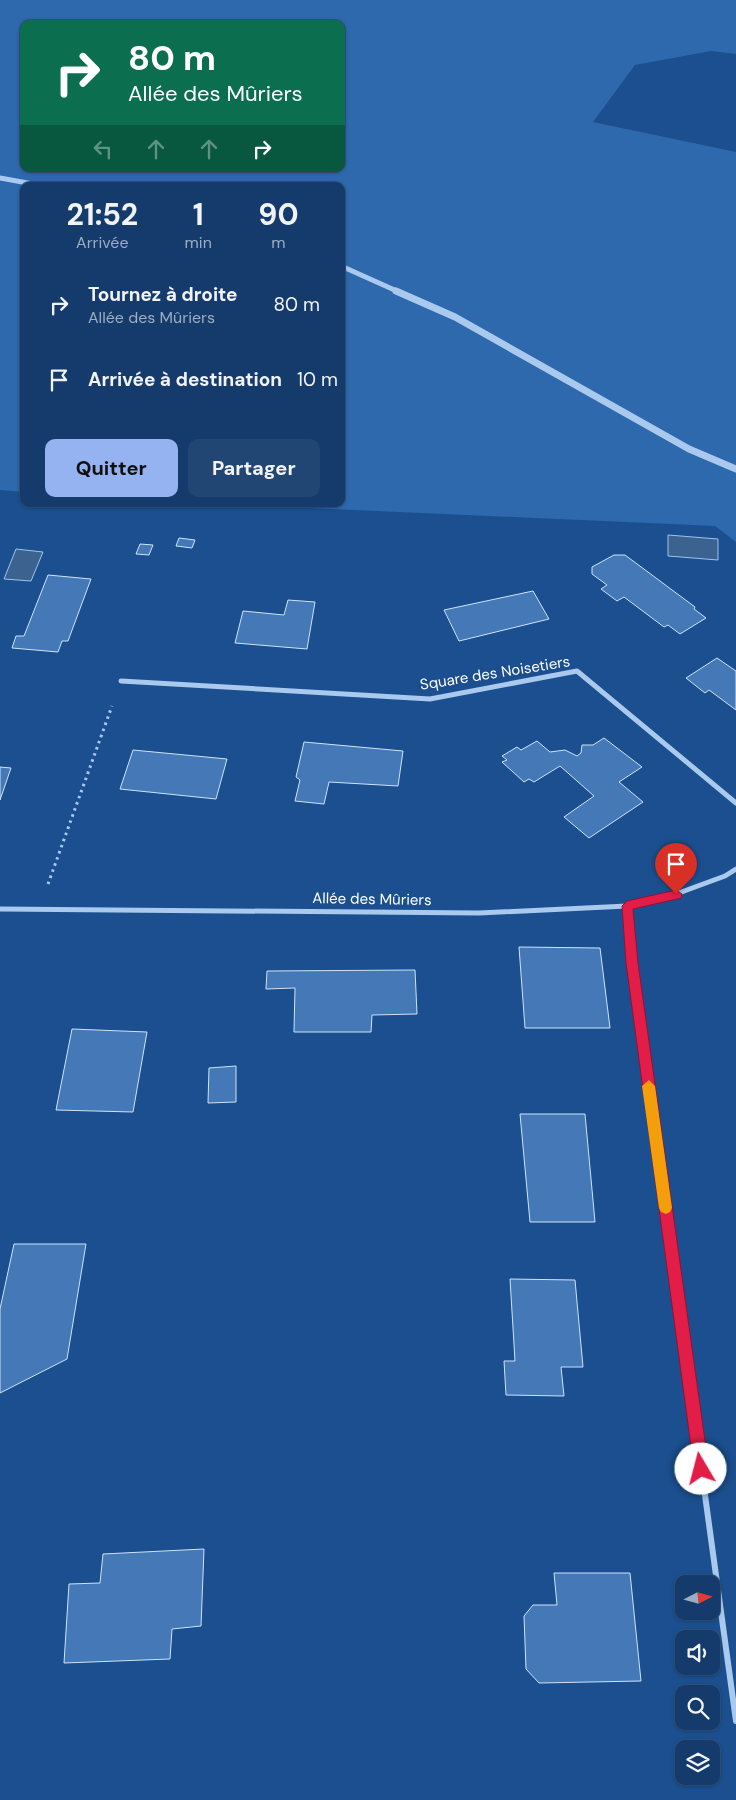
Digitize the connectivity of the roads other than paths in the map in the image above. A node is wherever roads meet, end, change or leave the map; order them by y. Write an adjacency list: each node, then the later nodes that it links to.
1 (0, 178): 2 (street)
2 (22, 182)
3 (345, 268): 4 (street)
4 (736, 469)
5 (121, 681): 6 (street, Square des Noisetiers)
6 (736, 803)
7 (736, 869): 8 (street, Allée des Mûriers)
8 (627, 906): 9 (street, Allée des Mûriers); 10 (street)
9 (0, 909)
10 (736, 1721)

